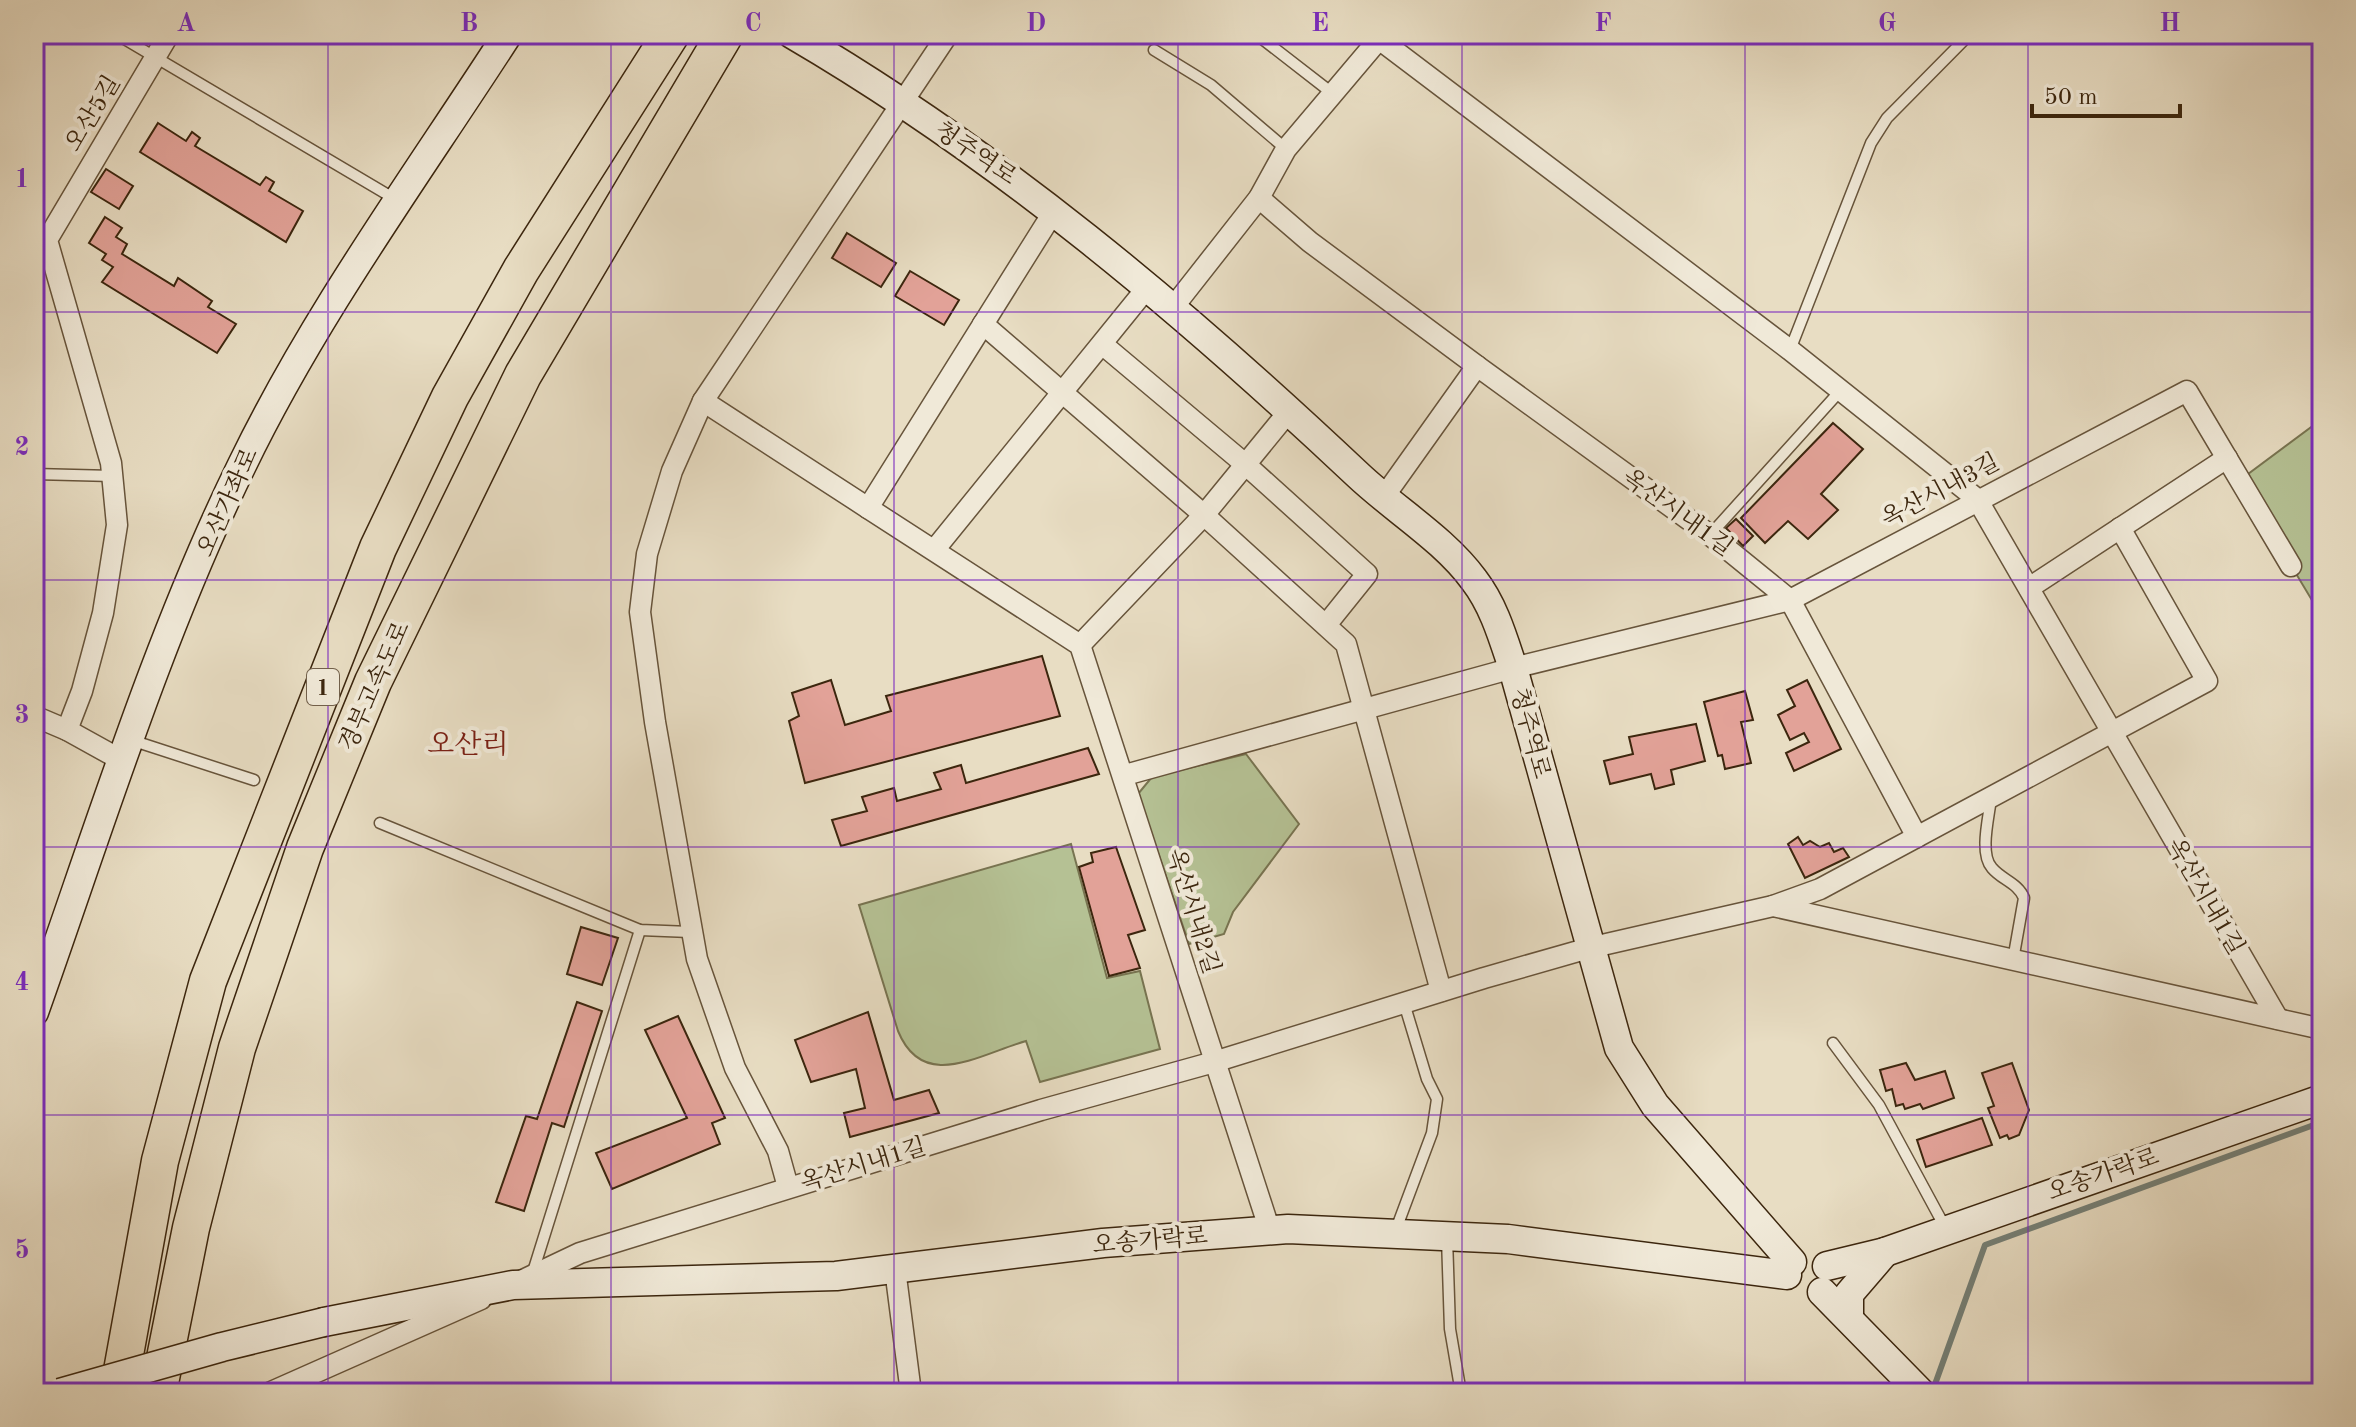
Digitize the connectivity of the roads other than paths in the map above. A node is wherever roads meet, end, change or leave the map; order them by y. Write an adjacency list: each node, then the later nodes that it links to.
1 (116, 34): 12 (lane)
2 (169, 34): 12 (street, 오산5길)
3 (508, 34): 17 (street, 오산가좌로)
4 (792, 34): 14 (street, 청주역로)
5 (948, 34): 14 (street)
6 (1256, 34): 13 (lane)
7 (1970, 34): 25 (lane)
8 (670, 36): 83 (highway, 경부고속도로 / 1)
9 (1376, 36): 13 (street); 25 (street)
10 (716, 47): 84 (highway, 경부고속도로 / 1)
11 (1154, 50): 15 (lane)
12 (155, 58): 17 (lane); 19 (street, 오산5길)
13 (1332, 93): 15 (street)
14 (903, 104): 18 (street, 청주역로); 29 (street)
15 (1286, 149): 16 (street)
16 (1259, 198): 22 (street); 26 (street, 옥산시내1길)
17 (400, 202): 52 (street, 오산가좌로)
18 (1054, 211): 21 (street, 청주역로); 23 (street)
19 (41, 233): 20 (lane, 오산5길); 34 (street)
20 (34, 258)
21 (1146, 289): 22 (street, 청주역로); 24 (street)
22 (1171, 310): 30 (street, 청주역로)
23 (983, 324): 28 (street); 37 (street)
24 (1102, 344): 28 (street); 32 (street)
25 (1790, 350): 27 (street)
26 (1477, 366): 35 (street); 40 (street, 옥산시내1길)
27 (1841, 390): 36 (street); 40 (lane)
28 (1062, 393): 38 (street); 41 (street)
29 (703, 401): 37 (street); 60 (street)
30 (1290, 410): 32 (street); 35 (street, 청주역로)
31 (2227, 458): 36 (street, 옥산시내3길); 39 (street); 42 (street, 옥산시내3길)
32 (1245, 464): 38 (street); 45 (street)
33 (34, 474): 34 (lane)
34 (113, 476): 50 (street)
35 (1383, 498): 47 (street, 청주역로)
36 (1977, 499): 43 (street, 옥산시내1길); 44 (street, 옥산시내3길)
37 (868, 508): 41 (street)
38 (1204, 515): 45 (street); 46 (street)
39 (2120, 528): 43 (street); 51 (street, 옥산시내1길)
40 (1710, 535): 44 (street, 옥산시내1길)
41 (935, 549): 46 (street)
42 (2291, 566)
43 (2029, 588): 51 (street, 옥산시내1길)
44 (1790, 600): 47 (street, 옥산시내3길); 57 (street, 옥산시내1길)
45 (1326, 625): 48 (street)
46 (1080, 645): 53 (street, 옥산시내2길)
47 (1513, 668): 48 (street); 61 (street, 청주역로)
48 (1364, 709): 53 (street); 63 (street)
49 (34, 716): 50 (street)
50 (67, 730): 52 (street)
51 (2111, 731): 55 (street, 옥산시내1길); 66 (street, 옥산시내1길)
52 (127, 751): 54 (lane); 65 (street, 오산가좌로)
53 (1125, 775): 69 (street, 옥산시내2길)
54 (254, 780)
55 (1991, 796): 57 (street, 옥산시내1길); 62 (lane)
56 (380, 823): 59 (lane)
57 (1917, 837): 58 (street, 옥산시내1길)
58 (1773, 906): 61 (street, 옥산시내1길); 62 (street, 옥산시내1길)
59 (640, 930): 60 (lane); 80 (lane)
60 (690, 932): 71 (street)
61 (1589, 948): 63 (street, 옥산시내1길); 77 (street, 청주역로)
62 (2013, 960): 66 (street, 옥산시내1길)
63 (1441, 991): 64 (street, 옥산시내1길)
64 (1404, 1003): 69 (street, 옥산시내1길); 74 (lane)
65 (34, 1012)
66 (2278, 1019): 67 (street, 옥산시내1길)
67 (2322, 1029)
68 (1833, 1043): 72 (lane)
69 (1214, 1062): 71 (street, 옥산시내1길); 73 (street, 옥산시내2길)
70 (2322, 1099): 72 (street, 오송가락로)
71 (788, 1187): 80 (street, 옥산시내1길)
72 (1947, 1230): 76 (street, 오송가락로)
73 (1270, 1231): 74 (street, 오송가락로); 78 (street, 오송가락로)
74 (1394, 1234): 75 (street, 오송가락로)
75 (1447, 1236): 77 (street, 오송가락로); 87 (lane)
76 (1885, 1252): 79 (street, 오송가락로); 81 (street)
77 (1790, 1268): 79 (street)
78 (895, 1269): 80 (street, 오송가락로); 86 (street)
79 (1825, 1279): 81 (street)
80 (522, 1281): 82 (street, 옥산시내1길, bridge); 85 (street)
81 (1849, 1318): 88 (street)
82 (60, 1393)
83 (118, 1393)
84 (158, 1393)
85 (269, 1393)
86 (911, 1393)
87 (1461, 1393)
88 (1921, 1393)

